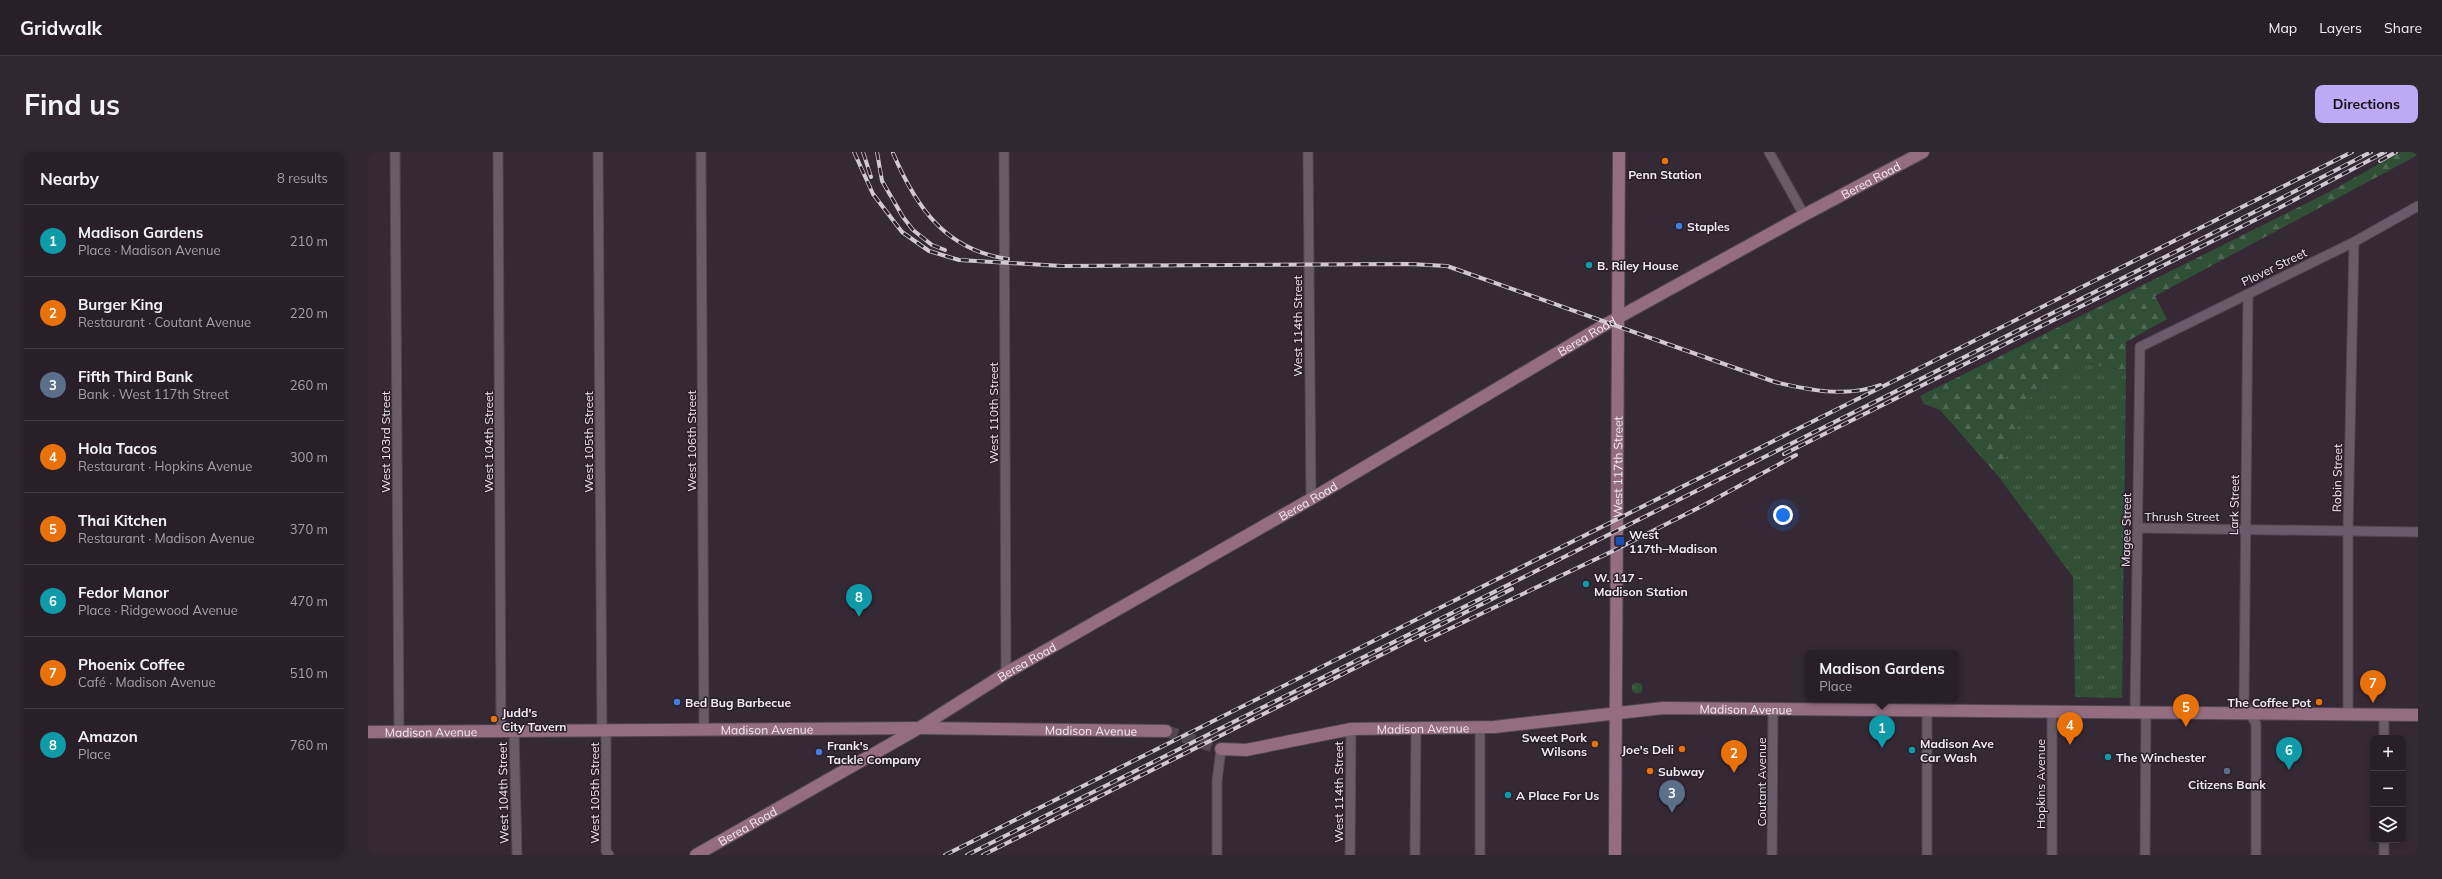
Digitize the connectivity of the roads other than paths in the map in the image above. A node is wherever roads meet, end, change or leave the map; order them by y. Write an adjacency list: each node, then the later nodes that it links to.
1 (395, 152): 41 (street, West 103rd Street)
2 (498, 152): 36 (street, West 104th Street)
3 (598, 152): 38 (street, West 105th Street)
4 (701, 152): 35 (street, West 106th Street)
5 (1004, 152): 21 (street, West 110th Street)
6 (1308, 152): 16 (street, West 114th Street)
7 (1619, 152): 14 (main road, West 117th Street)
8 (1769, 152): 11 (street)
9 (1923, 152): 11 (main road, Berea Road)
10 (2418, 206): 12 (street, Plover Street)
11 (1804, 215): 14 (main road, Berea Road)
12 (2354, 242): 13 (street, Plover Street); 19 (street, Robin Street)
13 (2248, 294): 15 (street, Plover Street); 18 (street, Lark Street)
14 (1617, 318): 16 (main road, Berea Road); 26 (main road, West 117th Street)
15 (2140, 347): 17 (street, Magee Street)
16 (1311, 499): 21 (main road, Berea Road)
17 (2138, 528): 18 (street, Thrush Street); 24 (street, Magee Street)
18 (2246, 528): 19 (street, Thrush Street); 27 (street, Lark Street)
19 (2348, 530): 20 (street, Thrush Street); 28 (street, Robin Street)
20 (2418, 532)
21 (1006, 674): 32 (main road, Berea Road)
22 (1773, 709): 23 (main road, Madison Avenue); 26 (main road, Madison Avenue); 53 (street, Coutant Avenue)
23 (1927, 711): 25 (main road, Madison Avenue); 54 (street)
24 (2141, 712): 25 (main road, Madison Avenue); 27 (main road, Madison Avenue); 56 (street, Magee Street)
25 (2052, 713): 55 (street, Hopkins Avenue)
26 (1616, 714): 31 (main road, Madison Avenue); 52 (main road, West 117th Street)
27 (2251, 714): 28 (main road, Madison Avenue); 57 (street, Lark Street)
28 (2348, 715): 29 (main road, Madison Avenue)
29 (2384, 715): 30 (main road, Madison Avenue); 42 (street)
30 (2418, 715)
31 (1480, 727): 33 (main road, Madison Avenue); 51 (street)
32 (919, 728): 35 (main road, Madison Avenue); 39 (main road, Madison Avenue); 47 (main road, Berea Road)
33 (1416, 728): 34 (main road, Madison Avenue); 50 (street)
34 (1351, 729): 43 (main road, Madison Avenue); 49 (street, West 114th Street)
35 (704, 730): 38 (main road, Madison Avenue)
36 (501, 731): 37 (main road, Madison Avenue); 41 (main road, Madison Avenue)
37 (514, 731): 38 (main road, Madison Avenue); 45 (street, West 104th Street)
38 (604, 731): 46 (street, West 105th Street)
39 (1166, 731)
40 (368, 732): 41 (main road, Madison Avenue)
41 (399, 732)
42 (2384, 735)
43 (1221, 749): 48 (street)
44 (2384, 843): 58 (street)
45 (517, 855)
46 (609, 855)
47 (696, 855)
48 (1216, 855)
49 (1350, 855)
50 (1415, 855)
51 (1480, 855)
52 (1615, 855)
53 (1772, 855)
54 (1927, 855)
55 (2052, 855)
56 (2145, 855)
57 (2256, 855)
58 (2384, 855)

